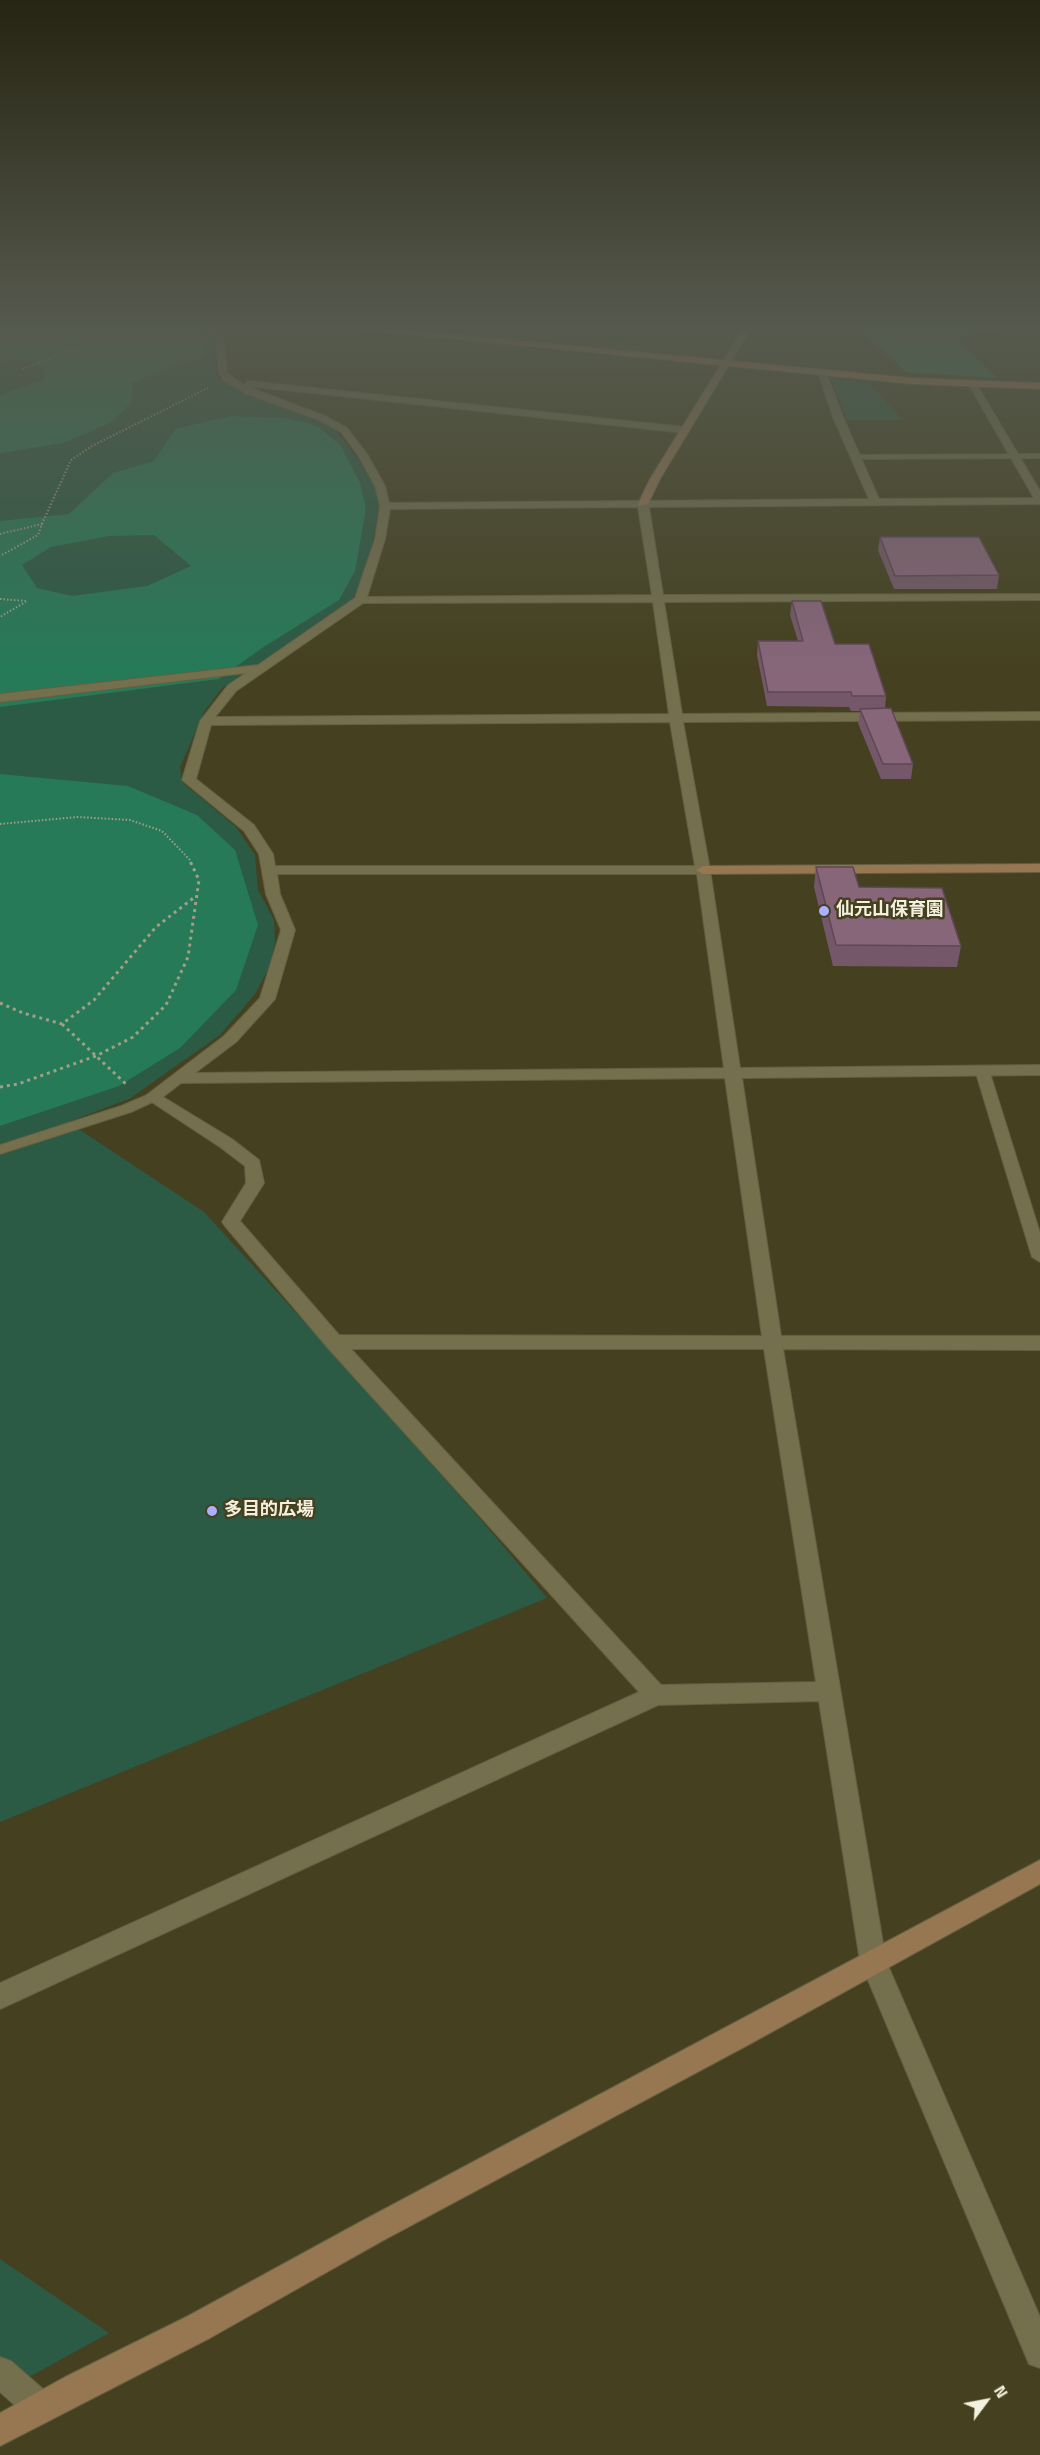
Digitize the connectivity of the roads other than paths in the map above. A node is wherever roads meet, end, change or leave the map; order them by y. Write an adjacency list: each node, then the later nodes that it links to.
1 (353, 442): 11 (street)
2 (678, 442): 10 (street)
3 (849, 442): 7 (street)
4 (1007, 442): 5 (street)
5 (1015, 456): 6 (lane); 7 (lane); 8 (street)
6 (1040, 456)
7 (856, 457): 9 (street)
8 (1040, 500): 9 (street)
9 (875, 502): 10 (street)
10 (643, 504): 11 (street); 14 (street)
11 (385, 506): 13 (street)
12 (1040, 597): 14 (street)
13 (360, 600): 14 (street); 15 (street)
14 (659, 600): 18 (street)
15 (263, 667): 16 (street); 19 (street)
16 (0, 698)
17 (1040, 716): 18 (street)
18 (676, 718): 19 (street); 22 (street)
19 (207, 721): 21 (street)
20 (1040, 868): 22 (street)
21 (269, 870): 22 (street); 26 (street)
22 (703, 870): 25 (street)
23 (982, 1070): 24 (street); 25 (street); 29 (lane)
24 (1040, 1070)
25 (732, 1074): 26 (street); 31 (street)
26 (179, 1078): 27 (street)
27 (148, 1099): 28 (lane); 30 (street)
28 (0, 1150)
29 (1040, 1257)
30 (334, 1342): 31 (street); 34 (street)
31 (772, 1342): 32 (street); 33 (street)
32 (1040, 1343)
33 (828, 1690): 34 (street); 36 (street)
34 (656, 1695): 37 (street)
35 (1040, 1871): 36 (street)
36 (873, 1961): 38 (street); 40 (street)
37 (0, 1996)
38 (1040, 2353)
39 (0, 2372): 40 (street)
40 (41, 2408): 41 (street)
41 (0, 2430)

